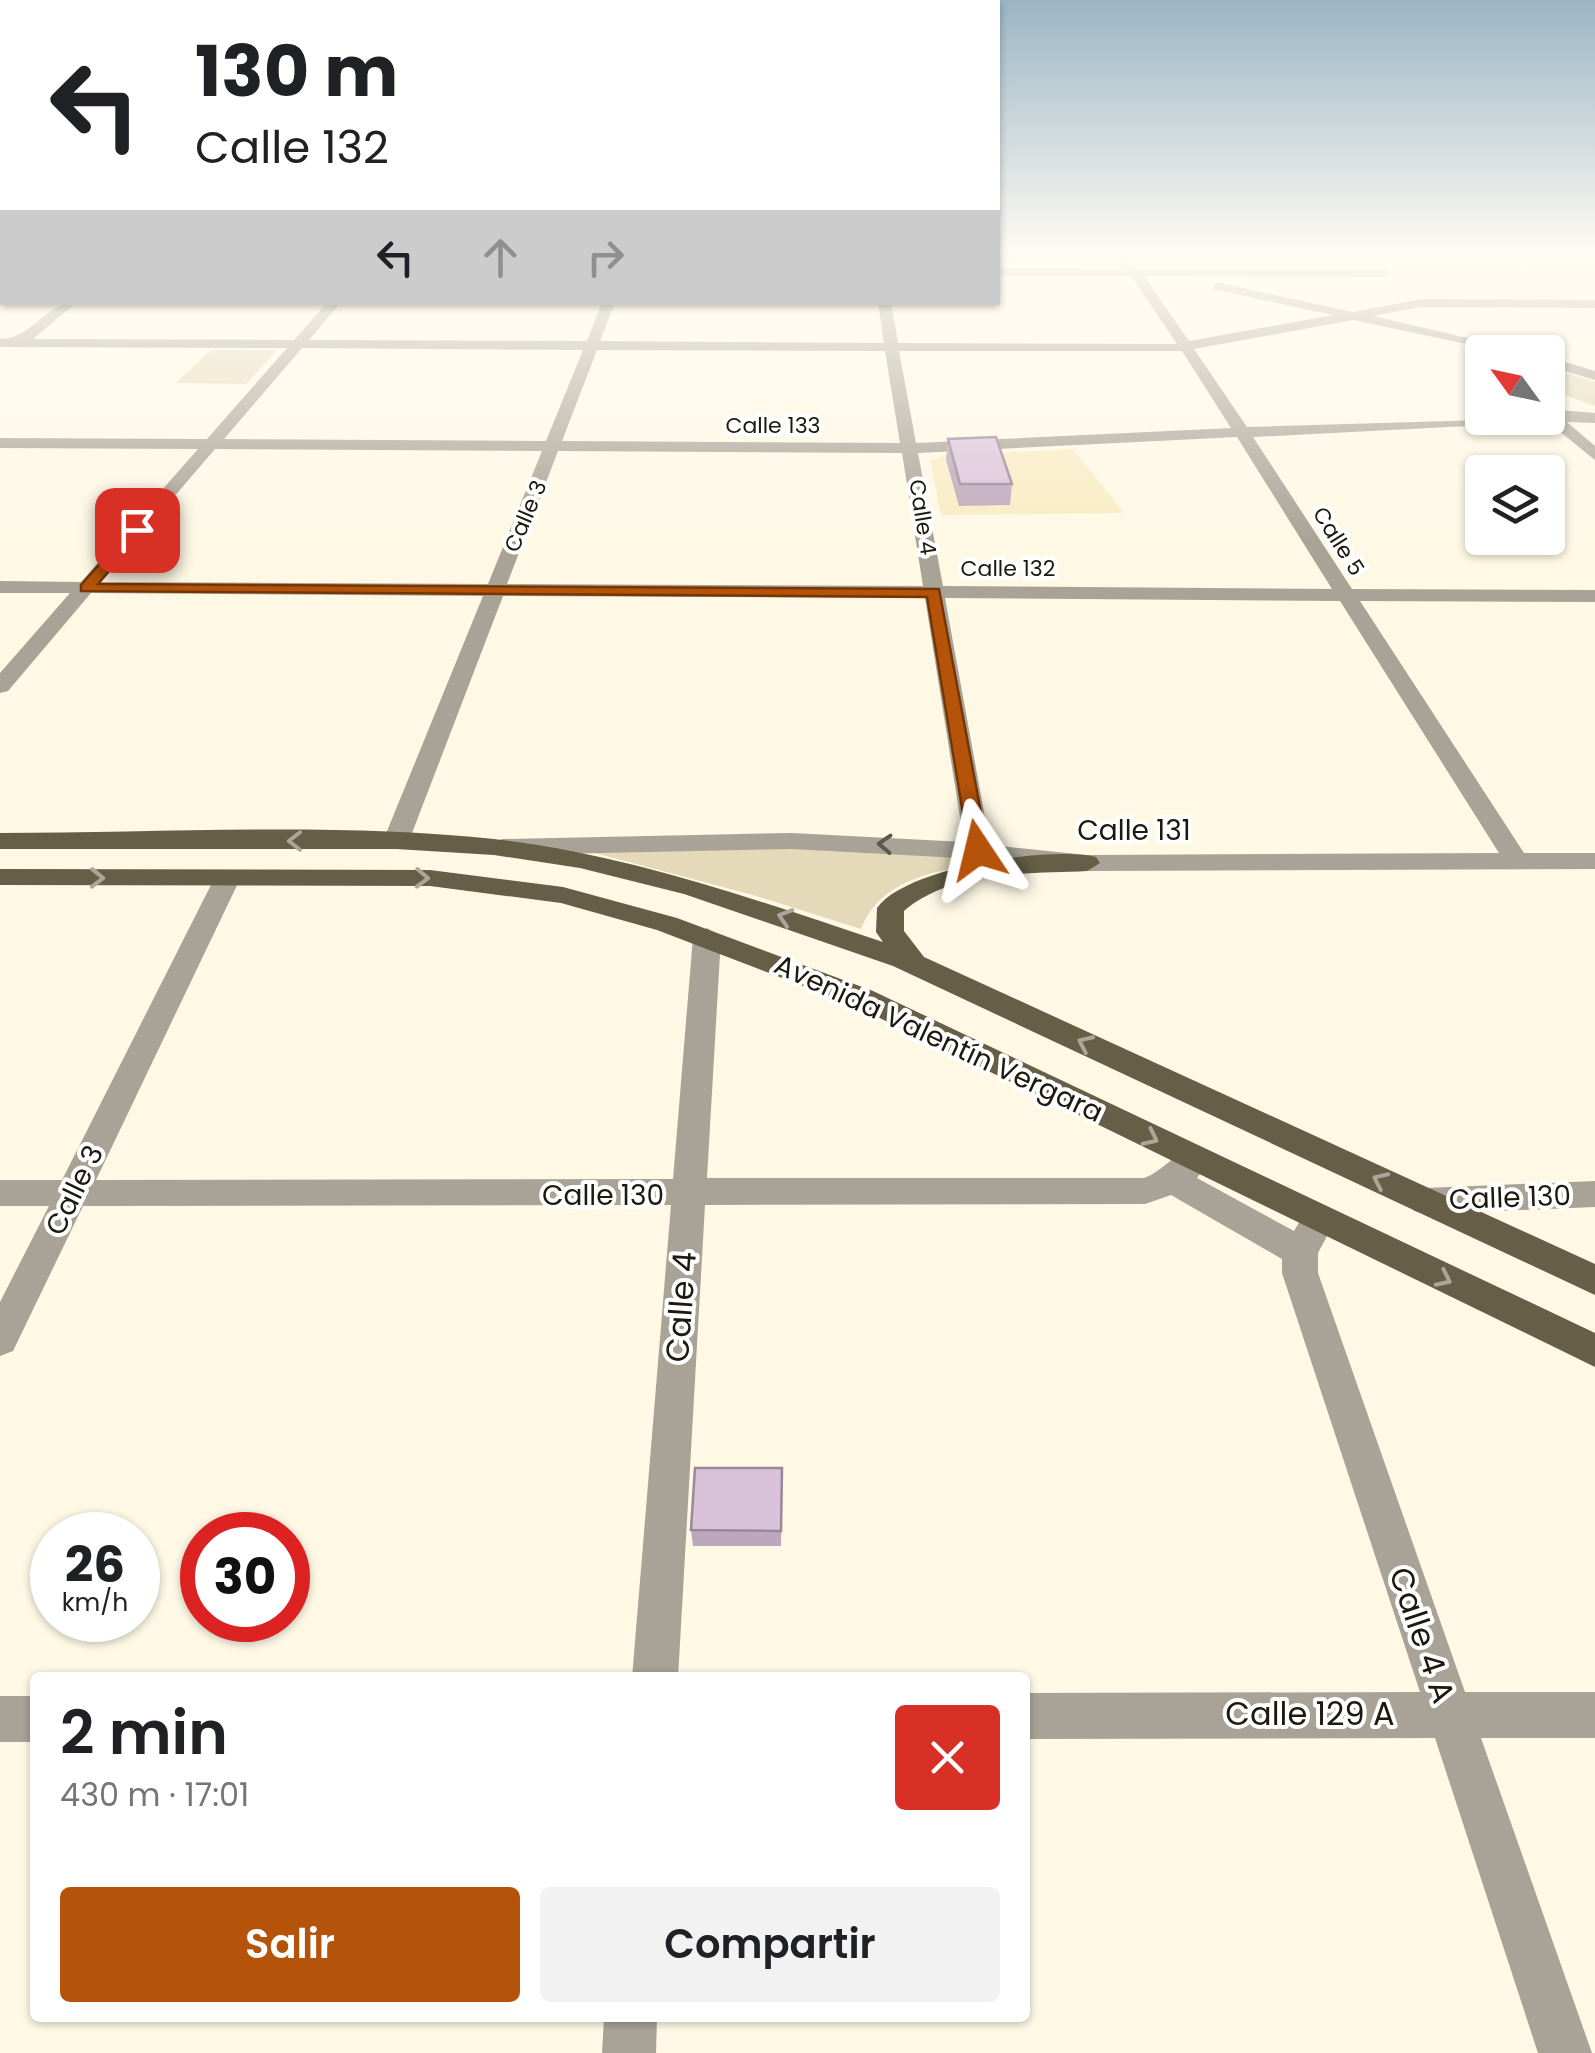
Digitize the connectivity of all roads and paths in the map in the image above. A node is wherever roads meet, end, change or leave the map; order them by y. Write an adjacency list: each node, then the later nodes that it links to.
1 (295, 349): 13 (street)
2 (592, 349): 14 (street, Calle 3)
3 (894, 349): 15 (street, Calle 4)
4 (1185, 349): 11 (street, Calle 5)
5 (1565, 366): 6 (street)
6 (1595, 376)
7 (1565, 417): 8 (street, Calle 133)
8 (1595, 418)
9 (1465, 421): 11 (street, Calle 133)
10 (1565, 431): 16 (street)
11 (1242, 432): 15 (street, Calle 133); 21 (street, Calle 5)
12 (0, 444): 13 (street, Calle 133)
13 (212, 444): 14 (street, Calle 133); 18 (street)
14 (554, 447): 15 (street, Calle 133); 19 (street, Calle 3)
15 (912, 448): 20 (street, Calle 4)
16 (1595, 455)
17 (0, 587): 18 (street, Calle 132)
18 (86, 588): 19 (street, Calle 132); 23 (street)
19 (495, 590): 20 (street, Calle 132); 25 (street, Calle 3)
20 (934, 592): 21 (street, Calle 132); 27 (street, Calle 4)
21 (1342, 594): 22 (street, Calle 132); 28 (street, Calle 5)
22 (1595, 596)
23 (0, 686)
24 (0, 841): 25 (main road, Avenida Valentín Vergara, one-way to 24)
25 (396, 842): 26 (main road, Avenida Valentín Vergara)
26 (494, 847): 27 (street, Calle 131, one-way to 26); 34 (main road, Avenida Valentín Vergara, one-way to 26)
27 (978, 850): 30 (street, Calle 131)
28 (1515, 859): 29 (street, Calle 131); 30 (street, Calle 131)
29 (1595, 861)
30 (1087, 863): 34 (main road)
31 (0, 877): 32 (main road, Avenida Valentín Vergara, one-way to 32)
32 (226, 879): 33 (main road, Avenida Valentín Vergara, one-way to 33); 36 (street, Calle 3)
33 (707, 937): 35 (main road, Avenida Valentín Vergara, one-way to 35); 39 (street, Calle 4)
34 (916, 966): 40 (main road, Avenida Valentín Vergara, one-way to 34)
35 (1184, 1170): 39 (street, Calle 130); 41 (street)
36 (73, 1192): 37 (street, Calle 130); 39 (street, Calle 130); 43 (street, Calle 3)
37 (0, 1193)
38 (1595, 1194): 40 (street, Calle 130)
39 (689, 1195): 45 (street, Calle 4)
40 (1426, 1201): 42 (main road, Avenida Valentín Vergara)
41 (1309, 1236): 44 (main road, one-way to 44); 46 (street, Calle 4 A)
42 (1595, 1280)
43 (0, 1340)
44 (1595, 1352)
45 (655, 1672)
46 (1448, 1713): 47 (street, Calle 129 A); 48 (street, Calle 129 A); 53 (street, Calle 4 A)
47 (1595, 1715)
48 (1030, 1716)
49 (0, 1719): 50 (street)
50 (30, 1719)
51 (631, 2022): 52 (street)
52 (629, 2053)
53 (1565, 2053)

